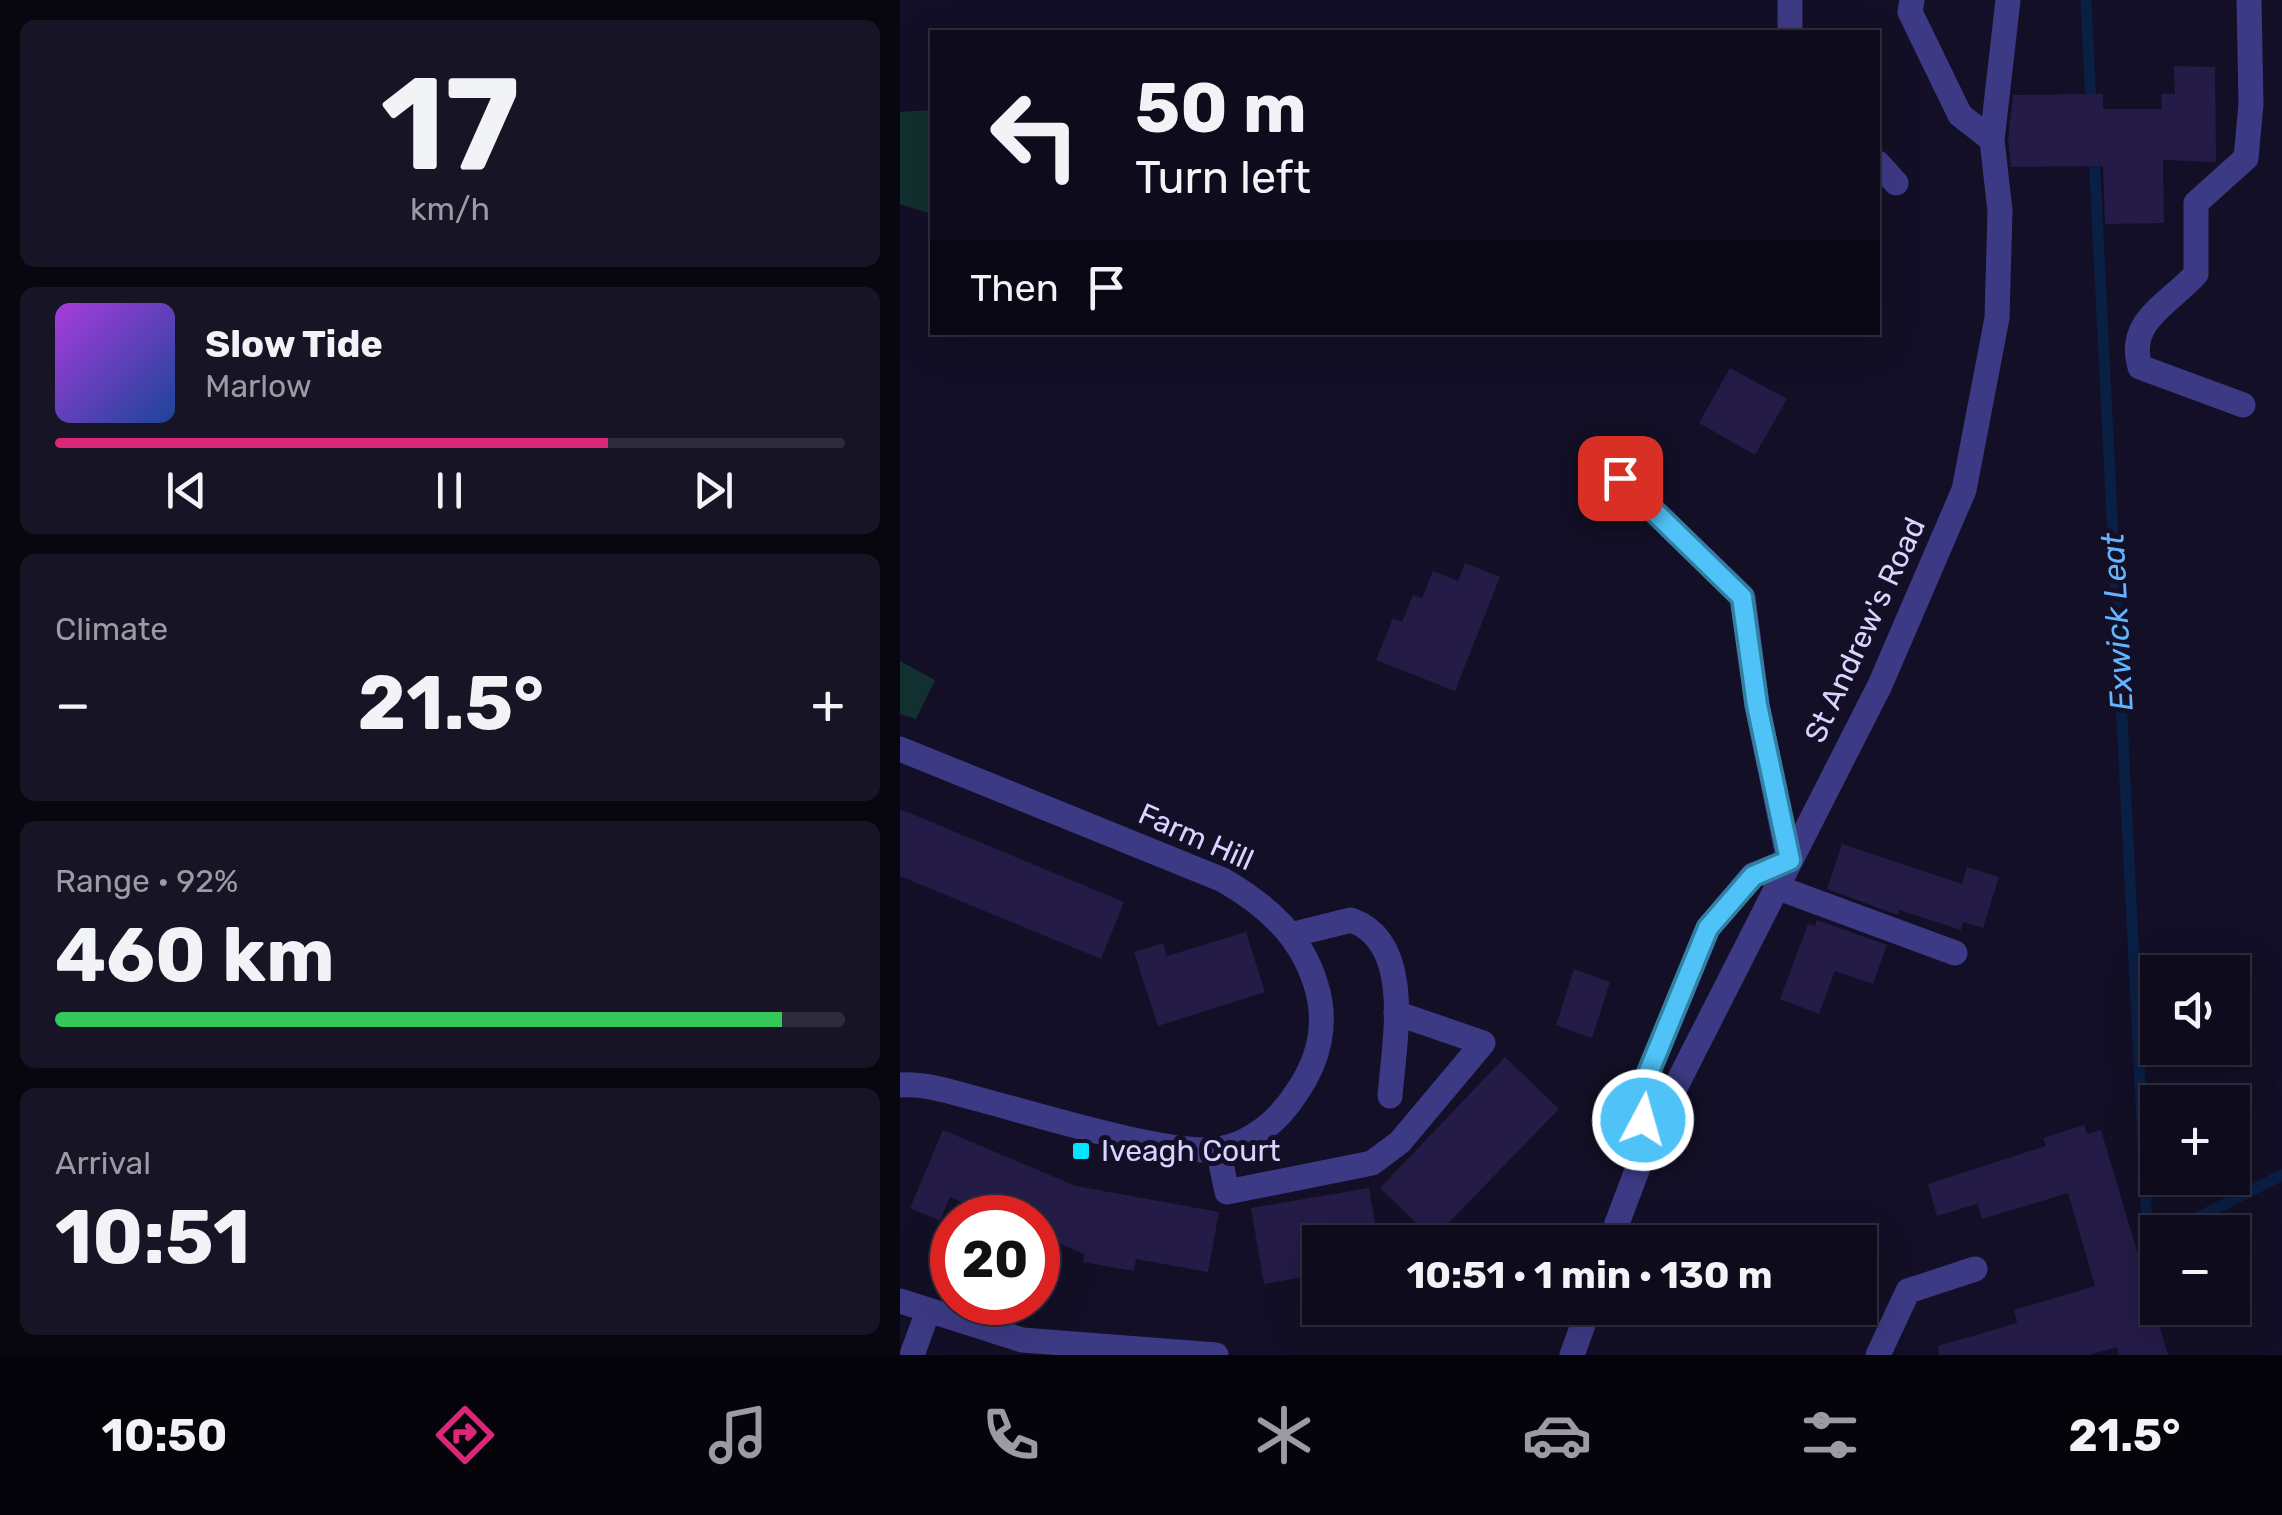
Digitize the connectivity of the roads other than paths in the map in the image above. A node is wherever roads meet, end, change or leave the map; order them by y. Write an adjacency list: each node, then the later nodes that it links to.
1 (1790, 0): 5 (street)
2 (1912, 0): 6 (street)
3 (2008, 0): 6 (street, St Andrew's Road)
4 (2249, 0): 9 (street)
5 (1790, 30)
6 (1992, 140): 12 (street, St Andrew's Road)
7 (1880, 165): 8 (street)
8 (1896, 183)
9 (2243, 405)
10 (1620, 478): 12 (street)
11 (900, 749): 14 (street, Farm Hill)
12 (1790, 860): 13 (street, St Andrew's Road); 19 (street)
13 (1776, 888): 15 (street); 19 (street, St Andrew's Road)
14 (1291, 935): 16 (street); 20 (street, Farm Hill)
15 (1955, 953)
16 (1396, 1013): 18 (street); 20 (street)
17 (900, 1085): 20 (street)
18 (1390, 1096)
19 (1648, 1141): 21 (street, St Andrew's Road)
20 (1218, 1150)
21 (1616, 1225)
22 (1975, 1268): 29 (street)
23 (900, 1302): 24 (street)
24 (928, 1311): 26 (street); 27 (street)
25 (1583, 1325): 28 (street)
26 (912, 1355)
27 (1216, 1355)
28 (1572, 1355)
29 (1878, 1355)

